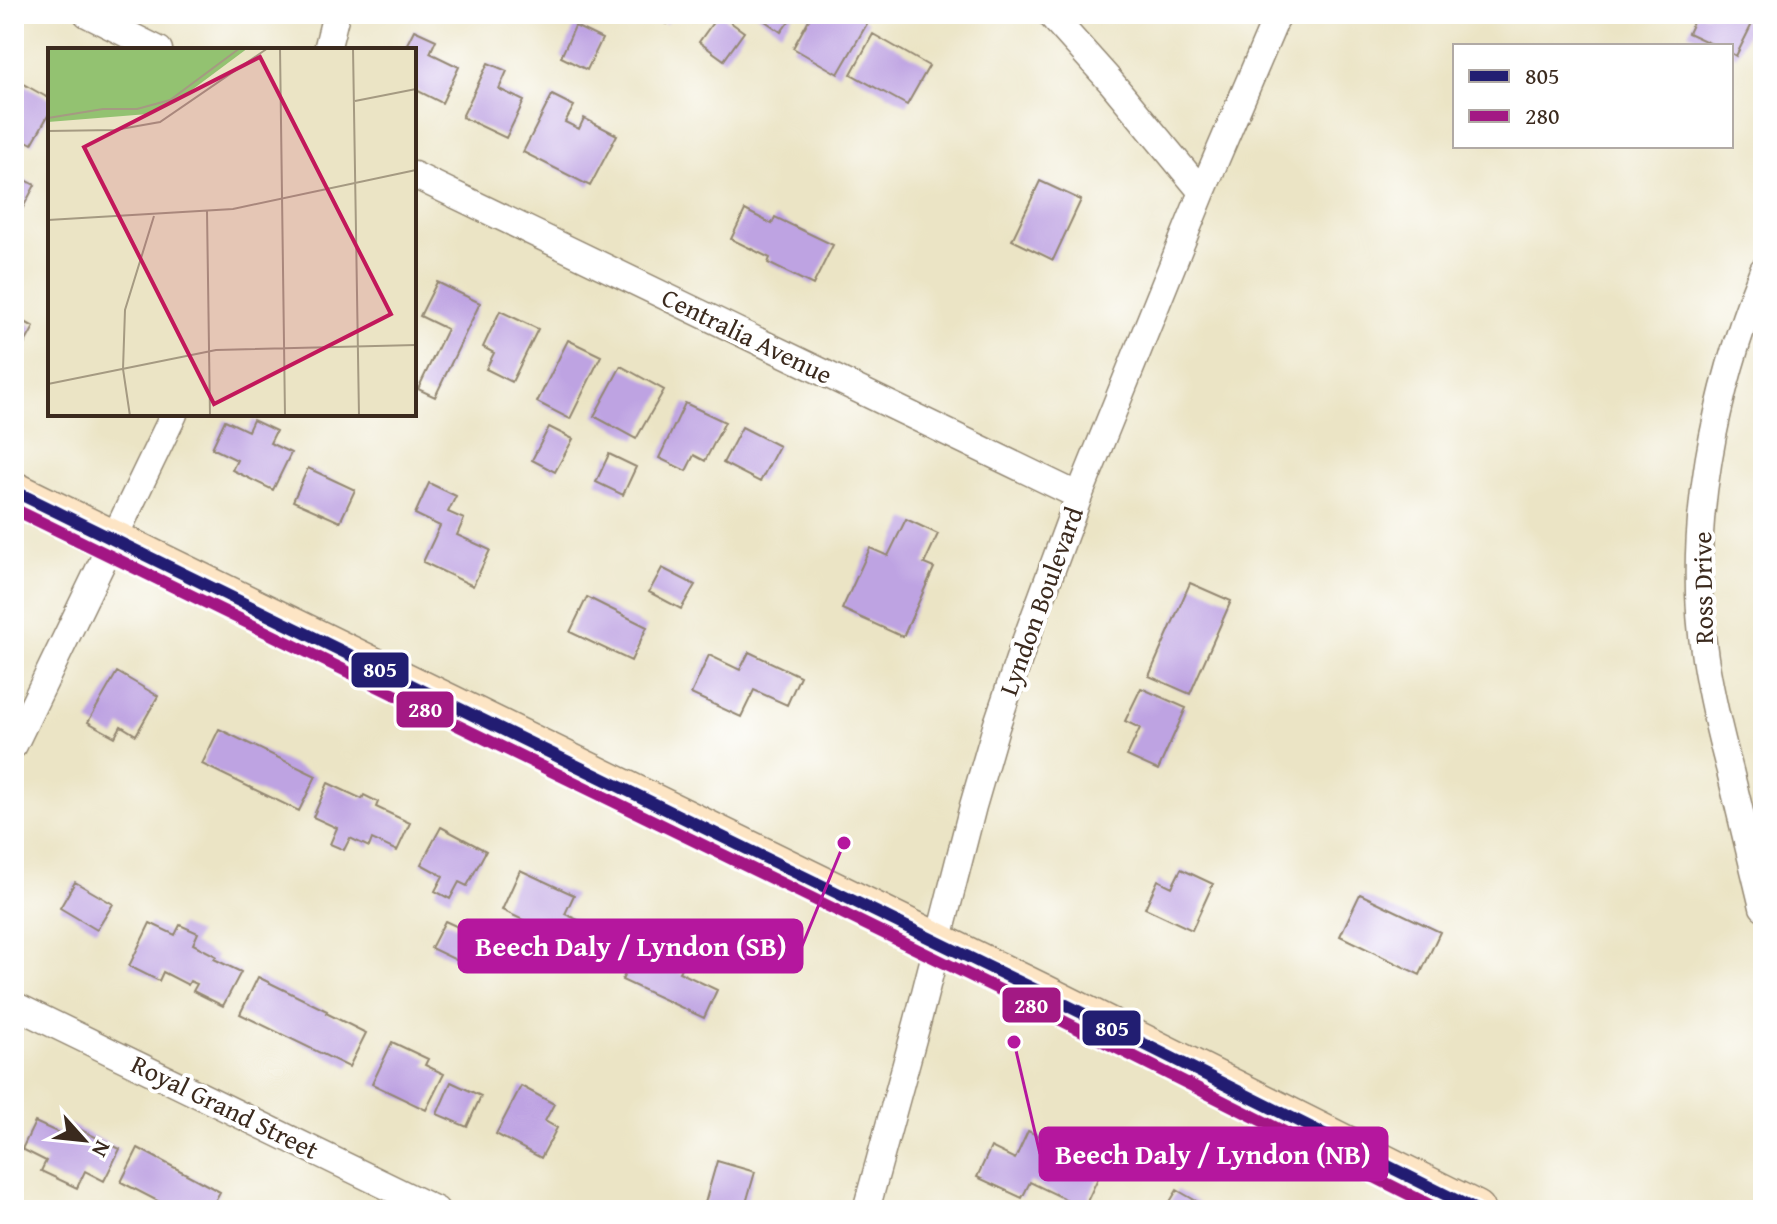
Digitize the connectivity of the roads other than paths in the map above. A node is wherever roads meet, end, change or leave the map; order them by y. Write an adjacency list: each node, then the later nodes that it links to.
1 (87, 14): 5 (street)
2 (336, 14): 6 (street)
3 (1050, 14): 8 (street)
4 (1278, 14): 8 (street, Lyndon Boulevard)
5 (155, 48)
6 (328, 48)
7 (416, 176): 12 (street, Centralia Avenue)
8 (1202, 192): 12 (street, Lyndon Boulevard)
9 (1763, 270): 15 (street, Ross Drive)
10 (173, 416): 13 (street)
11 (14, 491): 13 (main road)
12 (1079, 496): 16 (street, Lyndon Boulevard)
13 (113, 539): 14 (street); 16 (main road)
14 (14, 745)
15 (1763, 907)
16 (938, 942): 19 (street, Lyndon Boulevard); 20 (main road)
17 (14, 1005): 18 (street, Royal Grand Street)
18 (436, 1210)
19 (866, 1210)
20 (1476, 1210)

